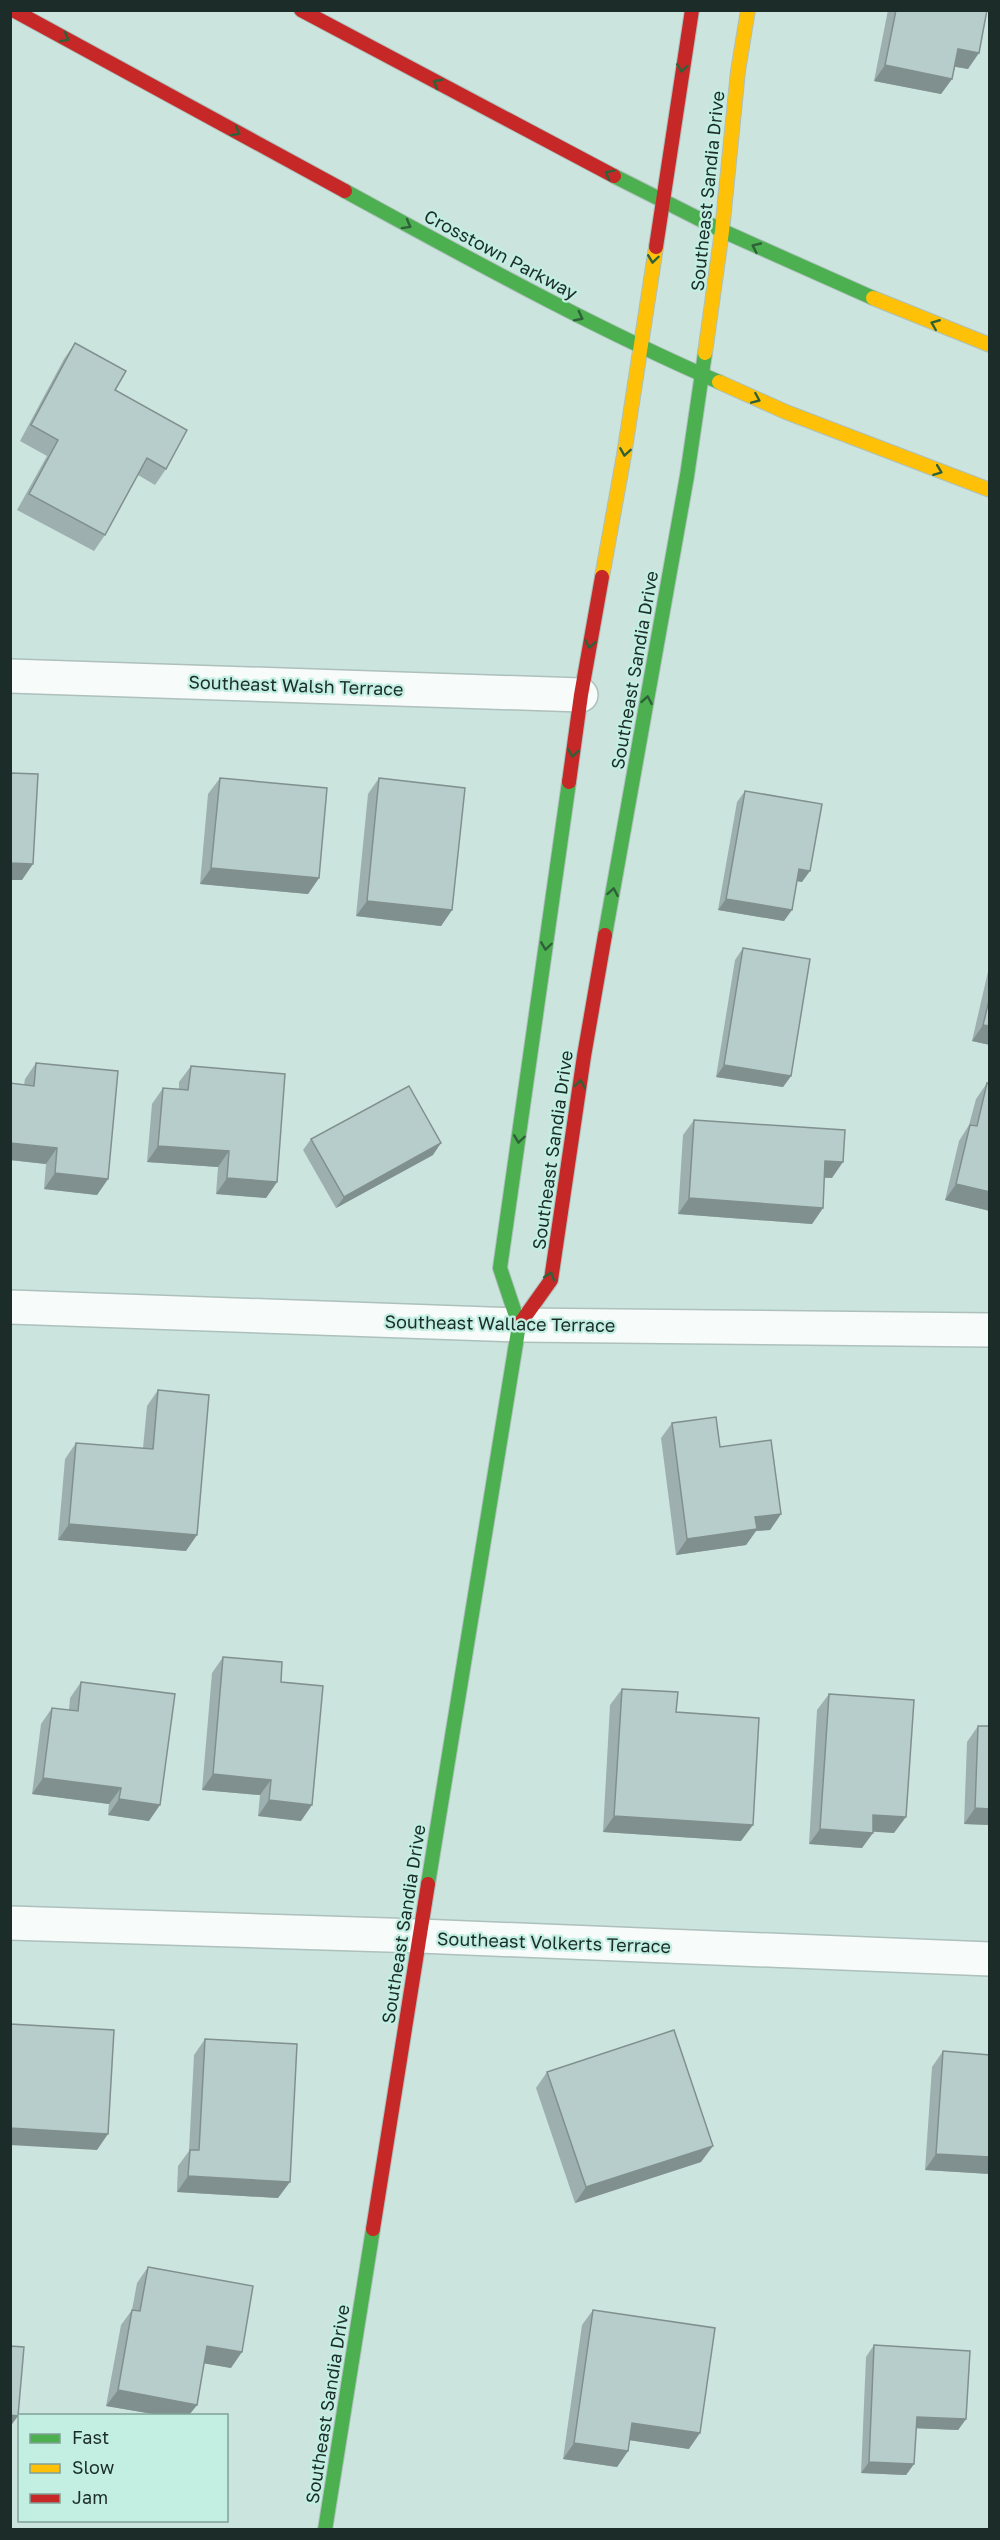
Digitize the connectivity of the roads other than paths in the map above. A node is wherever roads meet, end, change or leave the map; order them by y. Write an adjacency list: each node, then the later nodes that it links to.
1 (13, 10): 8 (street, Crosstown Parkway, one-way to 8)
2 (301, 10): 5 (street, one-way to 2)
3 (692, 10): 5 (street, Southeast Sandia Drive, one-way to 5)
4 (748, 10): 6 (street, Southeast Sandia Drive)
5 (661, 201): 6 (street); 8 (street, Southeast Sandia Drive, one-way to 8)
6 (722, 231): 7 (street, one-way to 6); 9 (street, Southeast Sandia Drive)
7 (990, 345)
8 (640, 348): 9 (street, Crosstown Parkway); 12 (street, Southeast Sandia Drive, one-way to 12)
9 (702, 376): 10 (street, Crosstown Parkway, one-way to 10); 14 (street, Southeast Sandia Drive, one-way to 9)
10 (990, 490)
11 (10, 676): 12 (street, Southeast Walsh Terrace)
12 (581, 695): 14 (street, Southeast Sandia Drive, one-way to 14)
13 (10, 1307): 14 (street, Southeast Wallace Terrace)
14 (519, 1325): 15 (street, Southeast Wallace Terrace); 17 (street, Southeast Sandia Drive)
15 (990, 1330)
16 (10, 1923): 17 (street, Southeast Volkerts Terrace)
17 (418, 1936): 18 (street, Southeast Volkerts Terrace); 19 (street, Southeast Sandia Drive)
18 (990, 1959)
19 (325, 2529)

